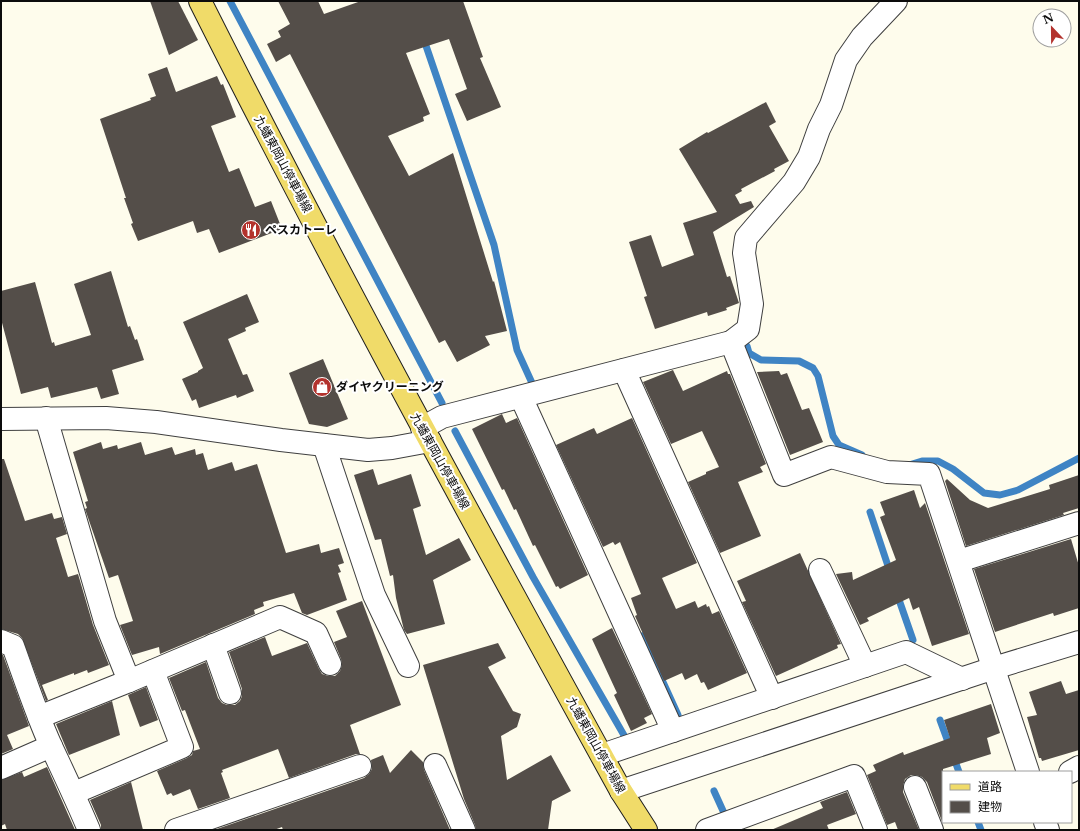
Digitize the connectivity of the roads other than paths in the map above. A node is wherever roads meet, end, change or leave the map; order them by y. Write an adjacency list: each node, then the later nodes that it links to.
1 (200, 1): 8 (main road, 九蟠東岡山停車場線)
2 (896, 1): 3 (street)
3 (731, 342): 4 (street); 11 (street)
4 (624, 370): 5 (street); 24 (street)
5 (521, 397): 8 (street); 26 (street)
6 (46, 418): 7 (street); 9 (street); 22 (street)
7 (1, 419)
8 (426, 434): 9 (street); 28 (main road, 九蟠東岡山停車場線)
9 (324, 445): 17 (street)
10 (1079, 523): 11 (street)
11 (959, 561): 19 (street)
12 (820, 570): 18 (street)
13 (1, 641): 25 (street)
14 (1079, 642): 19 (street)
15 (213, 646): 16 (street); 20 (street); 23 (street)
16 (330, 664)
17 (408, 666)
18 (865, 666): 21 (street); 24 (street)
19 (994, 668): 21 (street); 32 (street)
20 (153, 671): 22 (street); 35 (street)
21 (962, 679): 34 (street)
22 (129, 681): 25 (street)
23 (230, 693)
24 (772, 698): 26 (street)
25 (39, 717): 27 (street)
26 (674, 731): 28 (street)
27 (51, 746): 31 (street); 35 (street)
28 (602, 755): 34 (main road, 九蟠東岡山停車場線)
29 (435, 765): 38 (street)
30 (360, 766): 37 (street)
31 (1, 768)
32 (1028, 771)
33 (915, 787): 42 (street)
34 (621, 791): 39 (main road, 九蟠東岡山停車場線)
35 (74, 793): 36 (street)
36 (88, 830)
37 (176, 830)
38 (464, 830)
39 (646, 830)
40 (707, 830): 41 (street)
41 (876, 830)
42 (932, 830)

